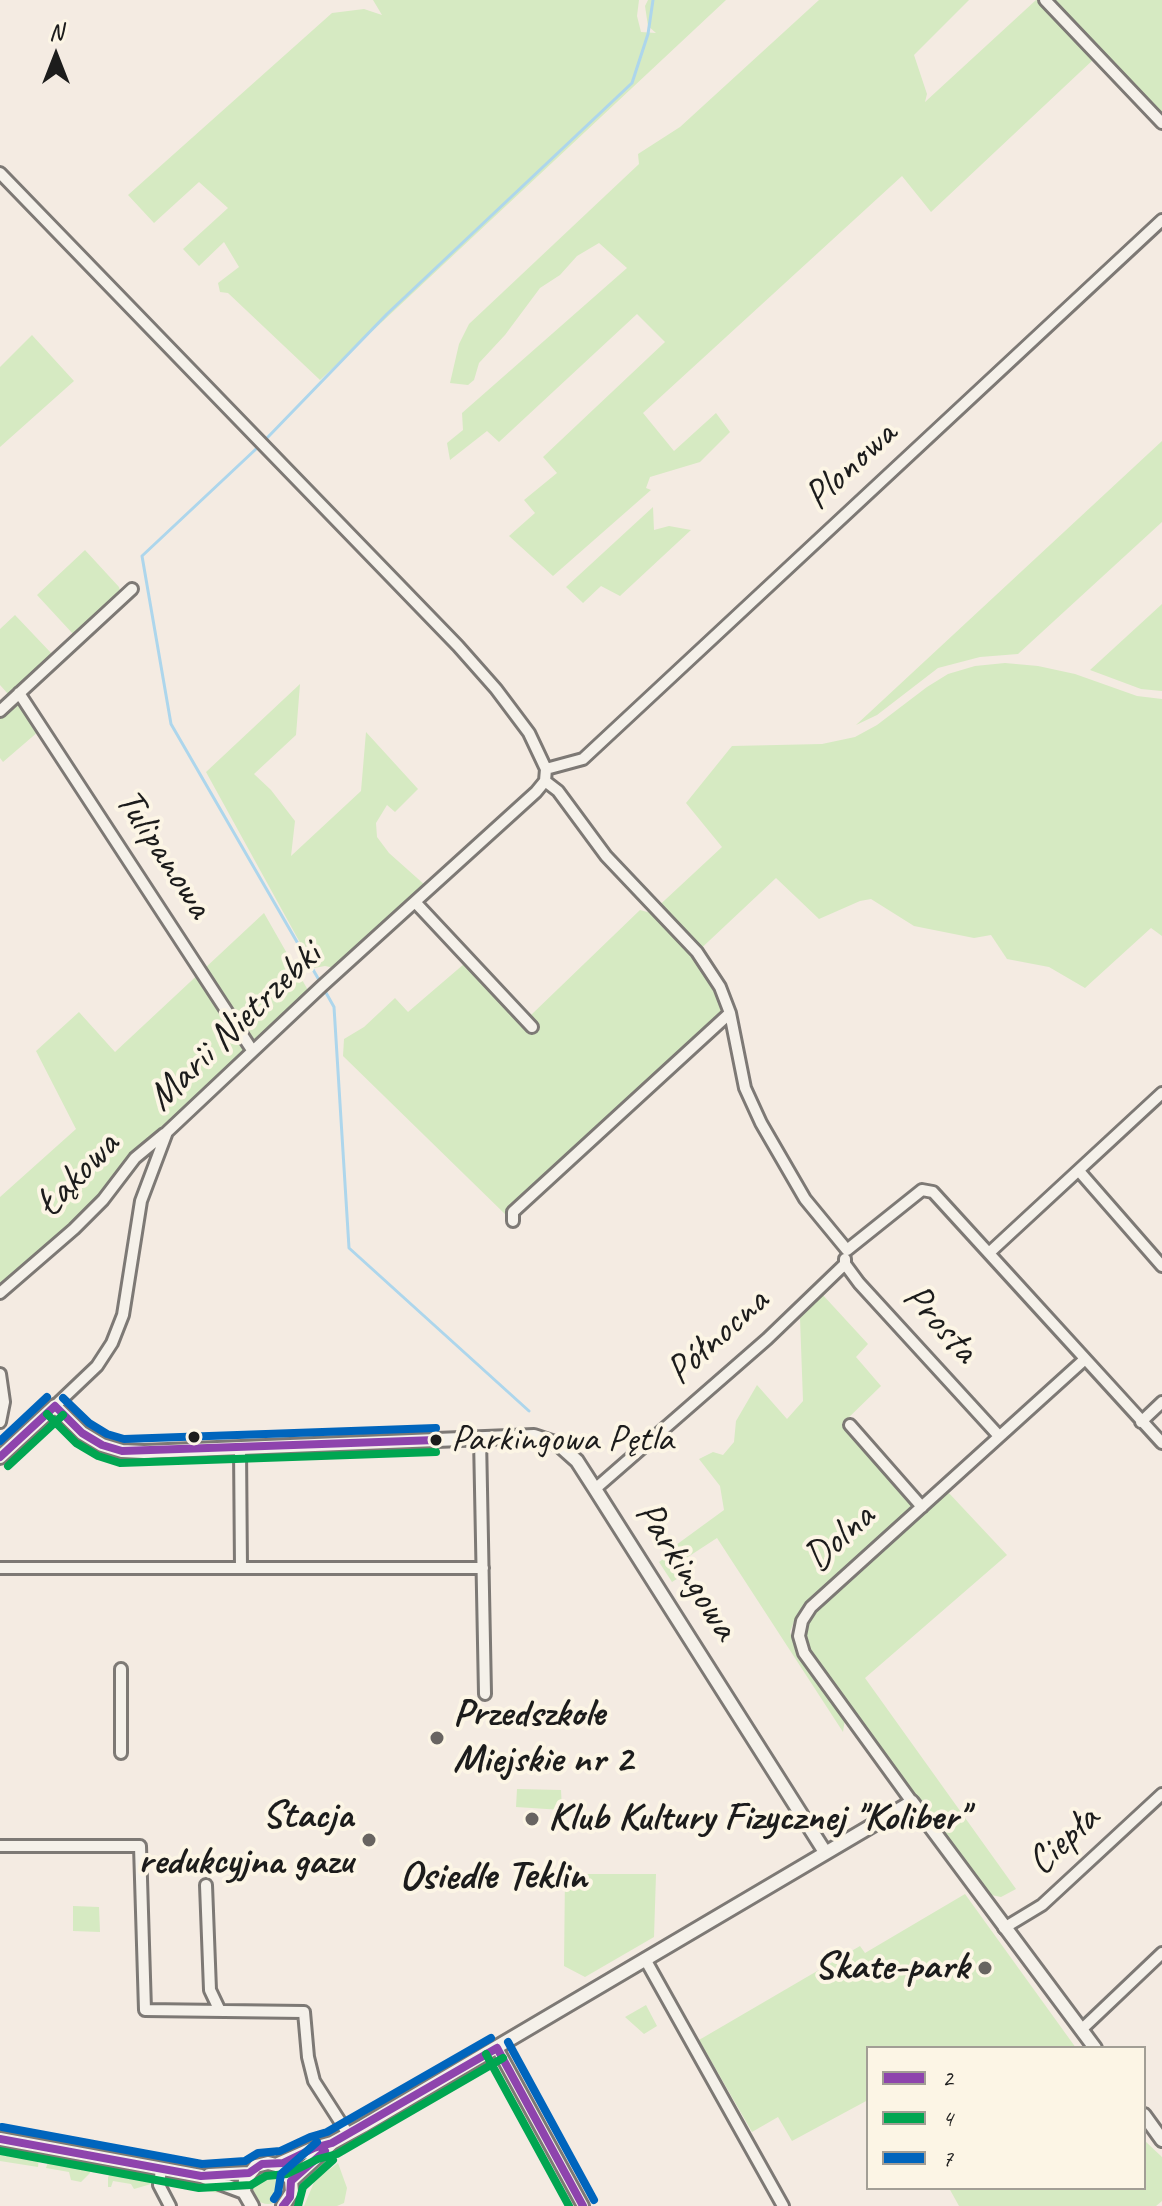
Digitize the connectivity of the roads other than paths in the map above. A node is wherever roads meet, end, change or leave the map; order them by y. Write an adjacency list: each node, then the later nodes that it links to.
1 (1045, 0): 2 (street)
2 (1162, 123)
3 (0, 173): 8 (street)
4 (1162, 220): 8 (street, Plonowa)
5 (132, 589): 6 (street)
6 (19, 693): 7 (street); 12 (street, Tulipanowa)
7 (0, 711)
8 (545, 775): 9 (street, Marii Nietrzebki); 10 (street)
9 (415, 902): 11 (street); 12 (street, Marii Nietrzebki)
10 (730, 1013): 16 (street); 17 (street)
11 (532, 1027)
12 (252, 1050): 14 (street, Marii Nietrzebki)
13 (1162, 1093): 15 (street)
14 (167, 1132): 21 (street, Łąkowa); 25 (street, Marii Nietrzebki)
15 (1079, 1171): 18 (street); 20 (street)
16 (513, 1221)
17 (847, 1250): 18 (street); 19 (street)
18 (989, 1253): 22 (street)
19 (845, 1264): 29 (street, Prosta); 34 (street, Północna)
20 (1162, 1266)
21 (0, 1293)
22 (1084, 1360): 27 (street); 29 (street, Dolna)
23 (0, 1374): 26 (street)
24 (1162, 1402): 27 (street)
25 (55, 1406): 32 (street, Parkingowa); 33 (street, Marii Nietrzebki)
26 (0, 1422)
27 (1141, 1422): 31 (street)
28 (850, 1425): 35 (street)
29 (999, 1436): 35 (street, Dolna)
30 (480, 1438): 32 (street, Parkingowa); 34 (street, Parkingowa); 38 (street)
31 (1162, 1443)
32 (240, 1448): 37 (street)
33 (0, 1457)
34 (595, 1489): 45 (street, Parkingowa)
35 (922, 1507): 43 (street, Dolna)
36 (0, 1568): 37 (street)
37 (241, 1568): 38 (street)
38 (483, 1568): 40 (street)
39 (121, 1669): 41 (street)
40 (485, 1694)
41 (121, 1753)
42 (1162, 1794): 47 (street, Ciepła)
43 (912, 1802): 45 (street); 47 (street)
44 (0, 1846): 50 (street)
45 (825, 1852): 49 (street)
46 (206, 1885): 50 (street)
47 (1004, 1928): 51 (street)
48 (1162, 1953): 51 (street)
49 (642, 1960): 53 (street); 57 (street)
50 (220, 2011): 54 (street)
51 (1081, 2030): 52 (street)
52 (1093, 2046)
53 (497, 2048): 54 (street); 67 (street)
54 (348, 2134): 56 (street)
55 (0, 2139): 59 (street)
56 (332, 2143): 58 (street); 62 (street)
57 (756, 2164): 68 (street); 69 (street)
58 (276, 2165): 60 (street); 62 (street)
59 (161, 2169): 61 (street); 64 (street)
60 (249, 2173): 61 (street); 63 (street)
61 (201, 2176): 63 (street)
62 (291, 2181): 66 (street)
63 (244, 2192): 65 (street)
64 (170, 2206)
65 (252, 2206)
66 (283, 2206)
67 (583, 2206)
68 (776, 2206)
69 (783, 2206)

